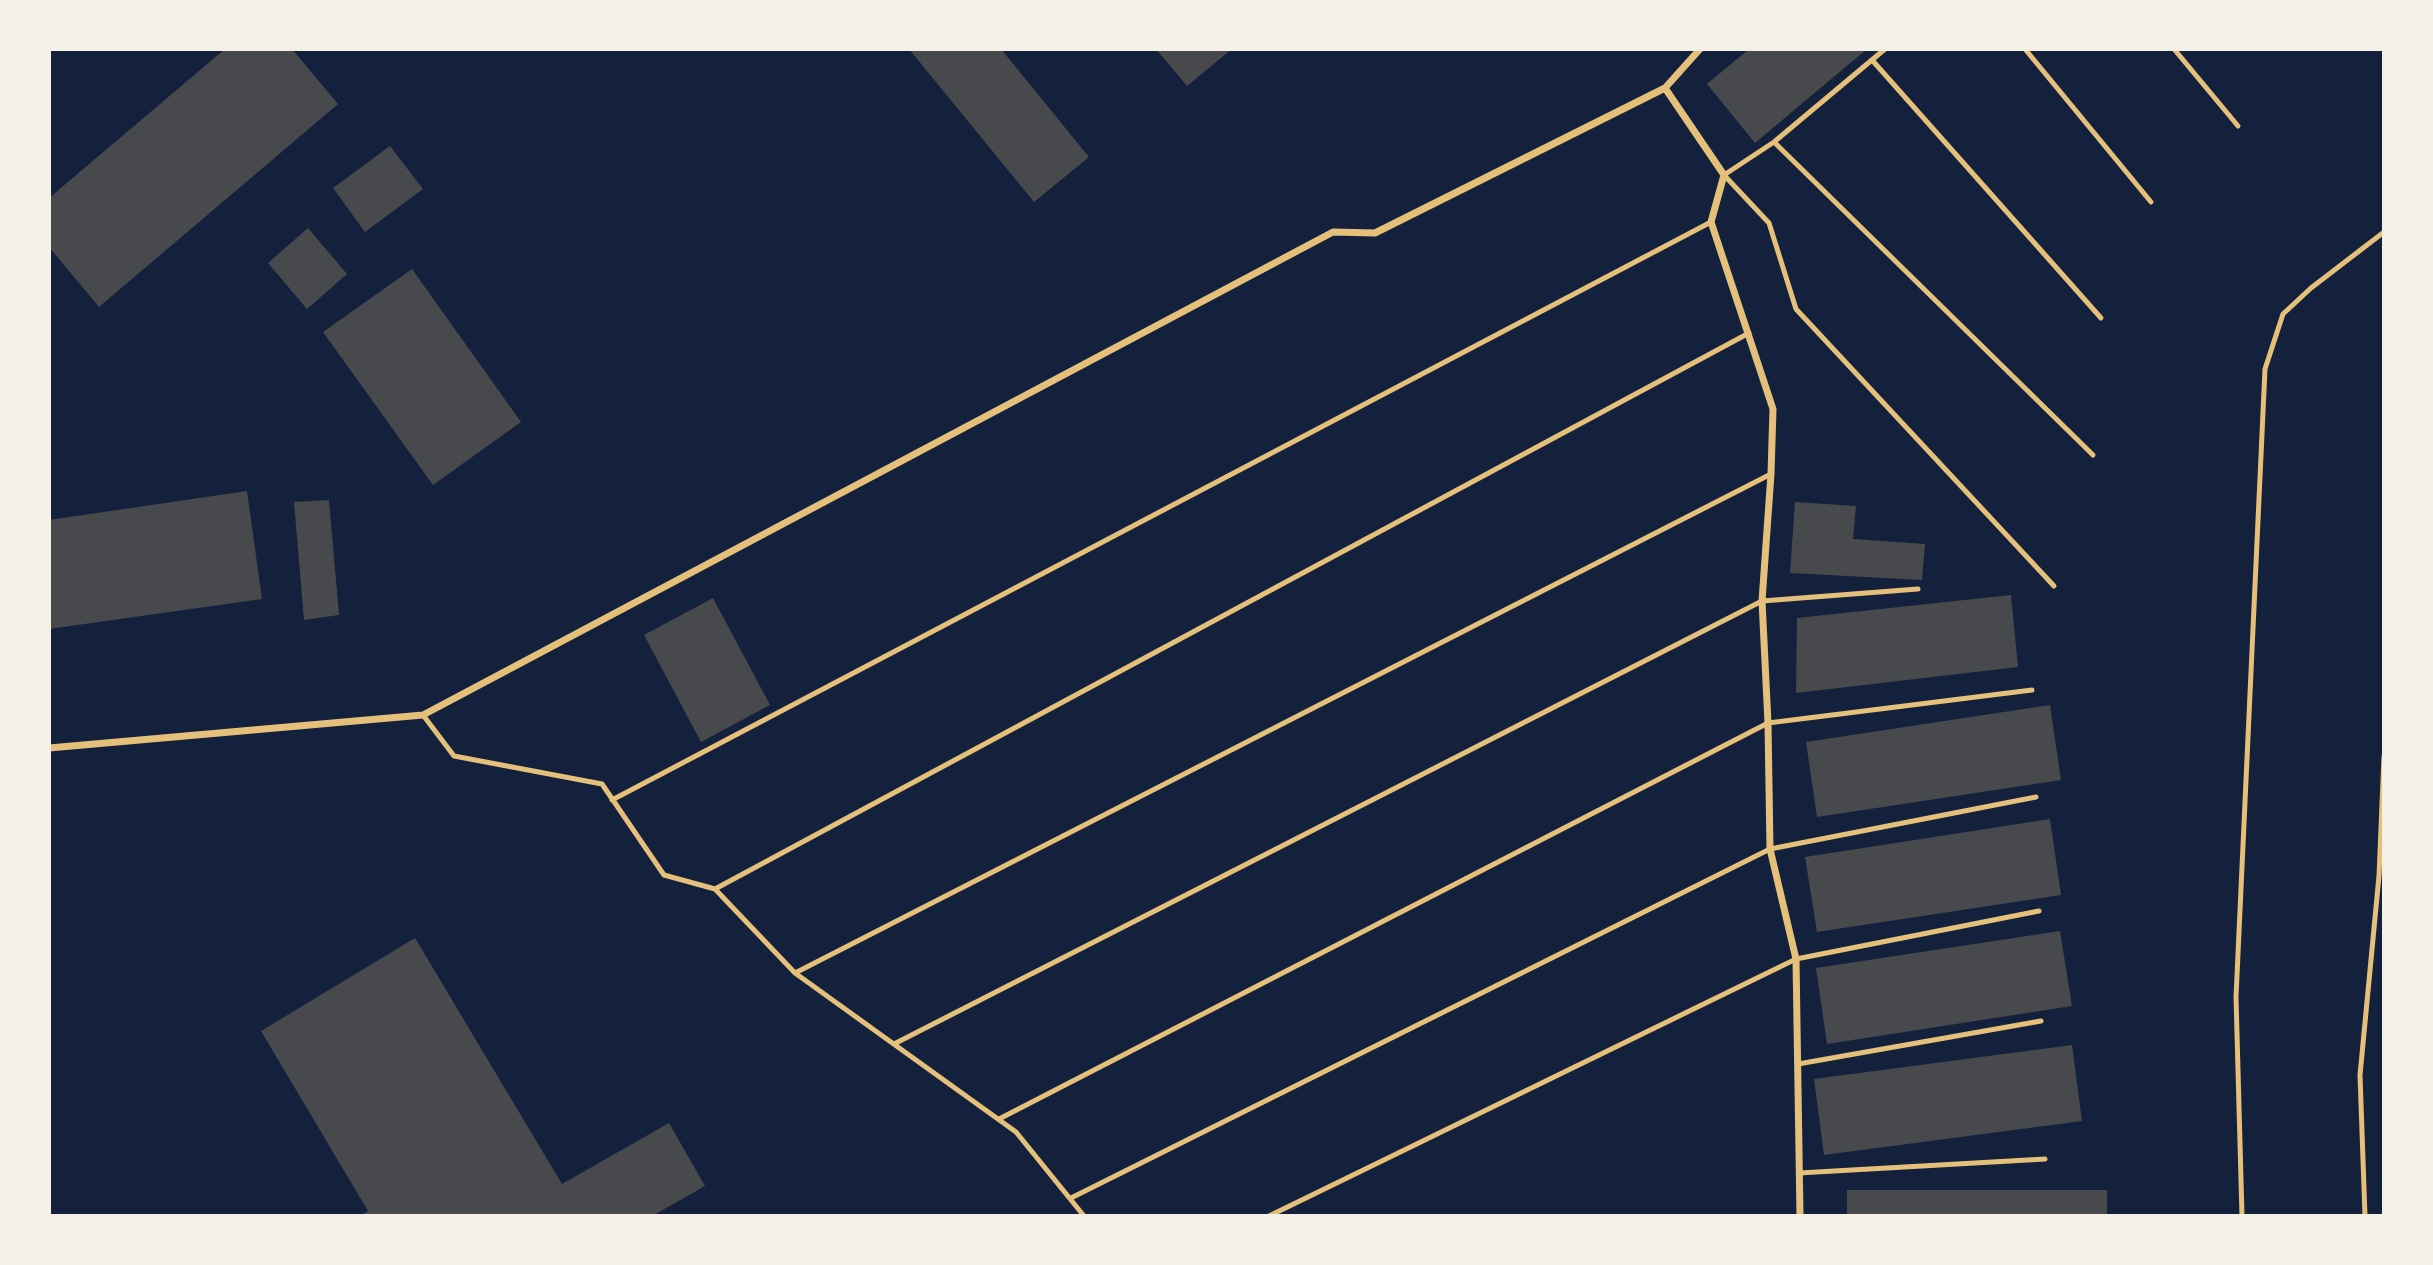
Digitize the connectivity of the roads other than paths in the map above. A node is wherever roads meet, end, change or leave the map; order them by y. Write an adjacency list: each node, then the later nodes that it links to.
1 (1700, 49): 6 (street)
2 (1885, 49): 5 (lane)
3 (2025, 49): 10 (lane)
4 (2175, 49): 7 (lane)
5 (1872, 60): 8 (lane); 13 (lane)
6 (1665, 88): 9 (street); 21 (street)
7 (2238, 126)
8 (1774, 142): 9 (lane); 15 (lane)
9 (1724, 175): 11 (street); 17 (lane)
10 (2151, 202)
11 (1711, 222): 14 (street); 26 (lane)
12 (2384, 232): 42 (lane)
13 (2101, 318)
14 (1749, 333): 16 (street); 28 (lane)
15 (2093, 455)
16 (1771, 474): 19 (street); 31 (lane)
17 (2054, 586)
18 (1918, 589): 19 (lane)
19 (1762, 601): 22 (street); 33 (lane)
20 (2032, 690): 22 (lane)
21 (423, 715): 23 (street); 26 (lane)
22 (1768, 723): 27 (street); 35 (lane)
23 (49, 748)
24 (2384, 756): 43 (lane)
25 (2036, 797): 27 (lane)
26 (612, 800): 28 (lane)
27 (1770, 849): 30 (street); 38 (lane)
28 (715, 889): 31 (lane)
29 (2039, 911): 30 (lane)
30 (1796, 959): 34 (street); 40 (lane)
31 (795, 973): 33 (lane)
32 (2041, 1021): 34 (lane)
33 (894, 1044): 35 (lane)
34 (1798, 1064): 37 (street)
35 (999, 1119): 38 (lane)
36 (2045, 1158): 37 (lane)
37 (1800, 1173): 41 (street)
38 (1071, 1198): 39 (lane)
39 (1084, 1216)
40 (1269, 1216)
41 (1800, 1216)
42 (2242, 1216)
43 (2365, 1216)

